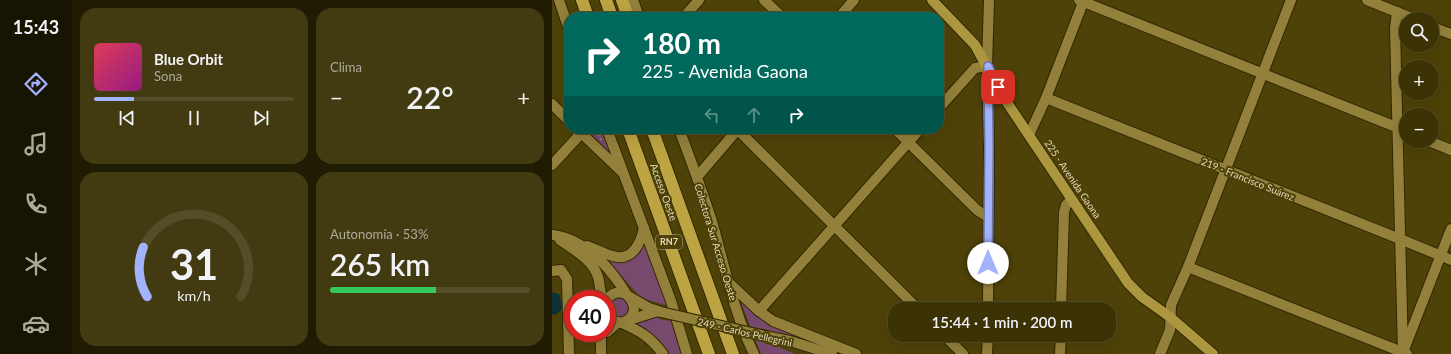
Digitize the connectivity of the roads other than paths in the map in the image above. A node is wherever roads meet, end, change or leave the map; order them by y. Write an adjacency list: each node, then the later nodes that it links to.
1 (559, 0): 24 (street)
2 (582, 0): 14 (highway)
3 (606, 0): 15 (highway)
4 (622, 0): 16 (highway)
5 (633, 0): 17 (street)
6 (699, 0): 18 (street)
7 (764, 0): 19 (street)
8 (854, 0): 20 (street)
9 (932, 0): 21 (main road, 225 - Avenida Gaona)
10 (989, 0): 27 (street)
11 (1292, 0): 28 (street)
12 (1367, 0): 22 (street)
13 (1082, 1): 28 (street); 29 (street)
14 (586, 12)
15 (610, 12)
16 (626, 12)
17 (637, 12)
18 (688, 12)
19 (777, 12)
20 (843, 12)
21 (943, 12)
22 (1398, 12): 32 (street)
23 (944, 13): 27 (main road, 225 - Avenida Gaona)
24 (564, 15)
25 (1439, 29): 26 (street)
26 (1451, 34)
27 (988, 66): 30 (street); 45 (main road, 225 - Avenida Gaona); 55 (street)
28 (1263, 73): 34 (street); 51 (street)
29 (1046, 98): 45 (street); 51 (street, 219 - Francisco Suárez)
30 (944, 103)
31 (552, 104): 33 (street)
32 (1400, 108)
33 (564, 116)
34 (1399, 129)
35 (578, 134): 50 (street)
36 (585, 134): 52 (street)
37 (609, 134): 52 (street)
38 (630, 134): 88 (highway, Acceso Oeste / RN7)
39 (654, 134): 89 (highway, Acceso Oeste / RN7)
40 (681, 134): 53 (street, Colectora Sur Acceso Oeste)
41 (734, 134): 53 (street)
42 (743, 134): 56 (street)
43 (900, 134): 46 (street)
44 (915, 134): 46 (street)
45 (1029, 135): 54 (main road, 225 - Avenida Gaona)
46 (908, 142): 55 (street); 56 (street)
47 (1439, 145): 49 (street)
48 (1402, 148): 60 (street)
49 (1451, 150)
50 (552, 165)
51 (1225, 170): 60 (street, 219 - Francisco Suárez); 64 (street)
52 (623, 173): 57 (street)
53 (697, 177): 66 (street, Colectora Sur Acceso Oeste)
54 (1072, 200): 72 (street); 75 (main road, 225 - Avenida Gaona)
55 (988, 217): 71 (street)
56 (834, 226): 70 (street); 73 (street)
57 (644, 228): 61 (street); 87 (street)
58 (1451, 229): 62 (street)
59 (552, 235): 61 (street, 249 - Carlos Pellegrini); 67 (street, 249 - Carlos Pellegrini)
60 (1400, 239): 62 (street, 219 - Francisco Suárez); 99 (street)
61 (581, 244): 69 (street, 249 - Carlos Pellegrini)
62 (1440, 256): 63 (street, 219 - Francisco Suárez); 99 (street)
63 (1451, 260)
64 (1188, 267): 75 (street); 99 (street)
65 (552, 271): 84 (street)
66 (727, 281): 73 (street, 249 - Carlos Pellegrini); 90 (street, Colectora Sur Acceso Oeste)
67 (600, 290)
68 (616, 293): 69 (street)
69 (629, 296): 74 (street, 249 - Carlos Pellegrini); 77 (street)
70 (911, 302)
71 (988, 302)
72 (1061, 302)
73 (759, 311): 93 (street, 249 - Carlos Pellegrini)
74 (660, 312): 77 (street); 79 (street, 249 - Carlos Pellegrini, bridge)
75 (1170, 317): 97 (street); 98 (main road, 225 - Avenida Gaona)
76 (616, 321): 77 (street)
77 (622, 322): 78 (street); 86 (street)
78 (616, 326)
79 (766, 336): 91 (street); 92 (street, 249 - Carlos Pellegrini)
80 (602, 342): 85 (street)
81 (951, 342): 94 (street)
82 (988, 342): 95 (street)
83 (1061, 342): 96 (street)
84 (569, 354)
85 (601, 354)
86 (663, 354)
87 (687, 354)
88 (709, 354)
89 (733, 354)
90 (754, 354)
91 (808, 354)
92 (832, 354)
93 (856, 354)
94 (963, 354)
95 (987, 354)
96 (1060, 354)
97 (1160, 354)
98 (1213, 354)
99 (1404, 354)

